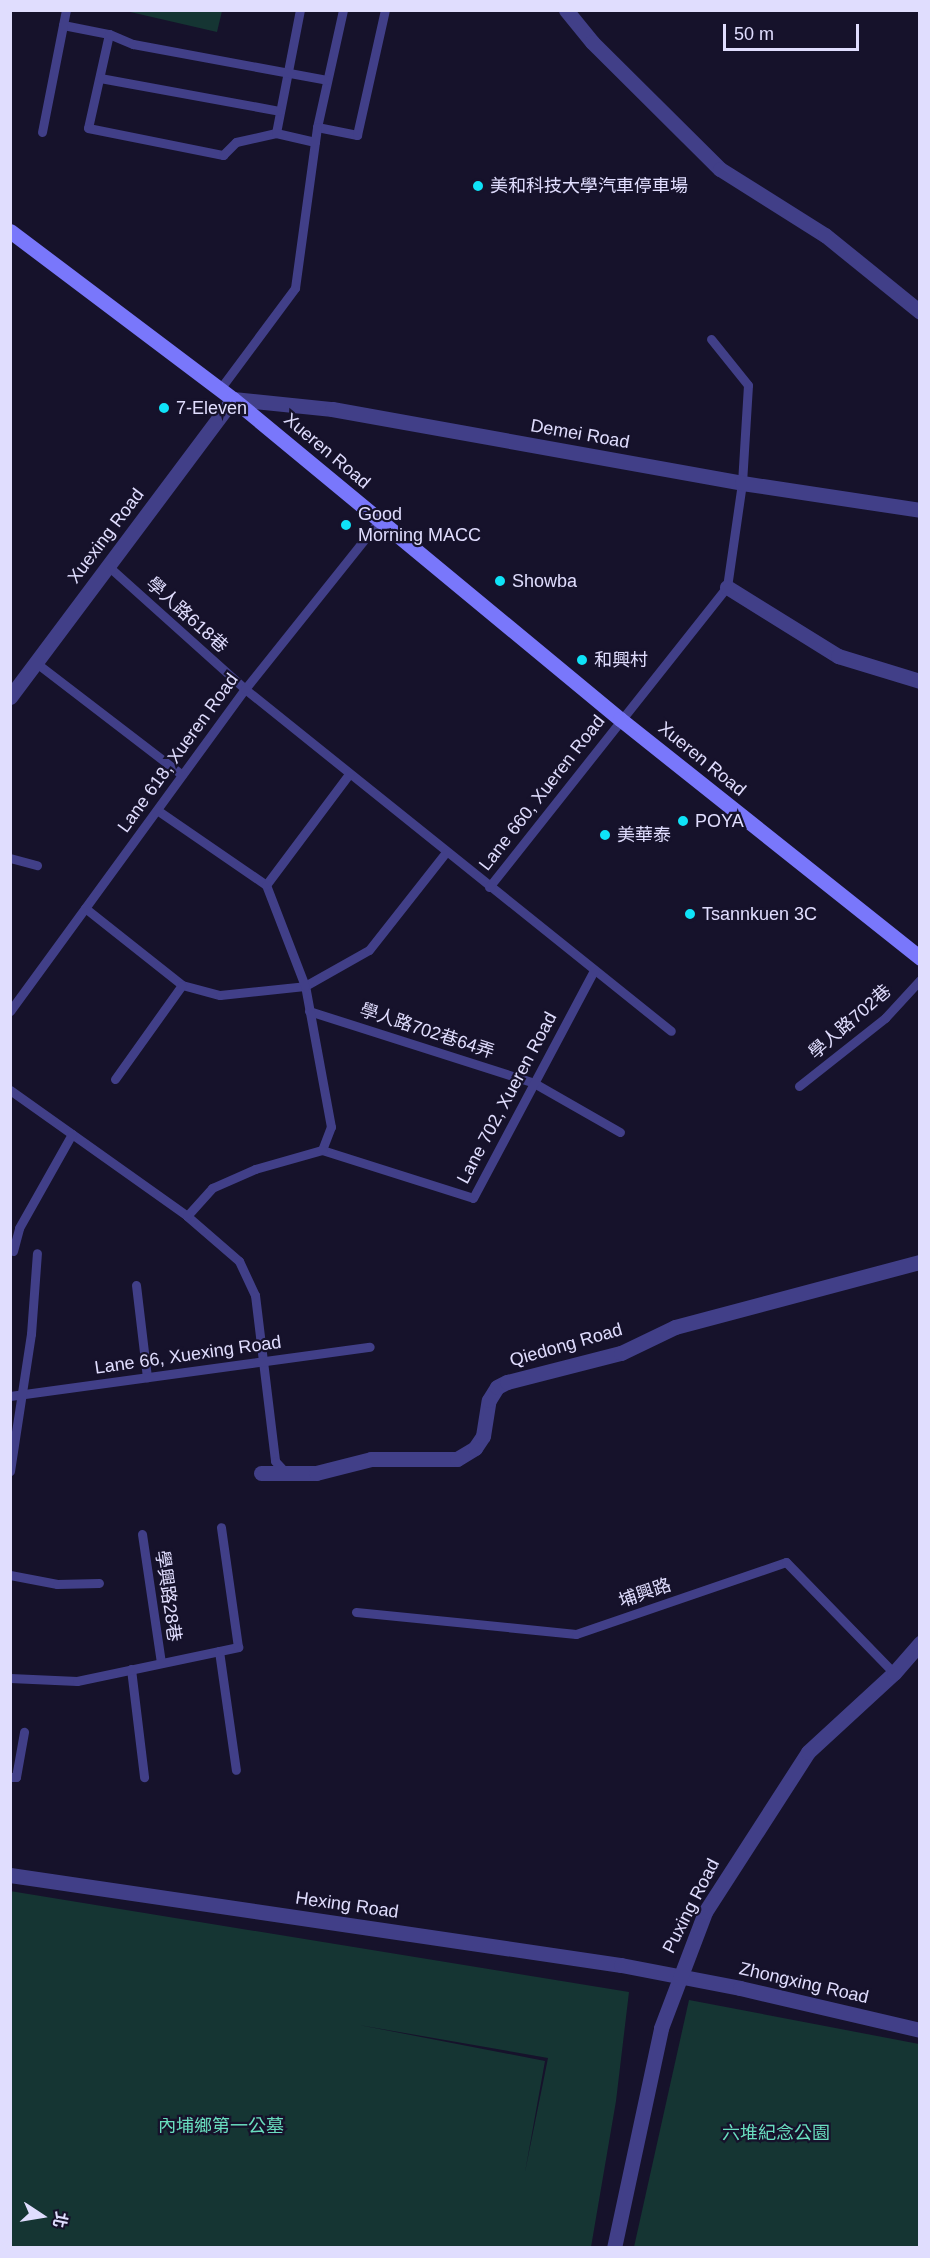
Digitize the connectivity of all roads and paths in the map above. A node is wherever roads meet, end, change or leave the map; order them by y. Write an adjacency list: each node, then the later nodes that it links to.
1 (66, 10): 6 (lane)
2 (300, 10): 8 (lane)
3 (343, 10): 10 (lane)
4 (385, 10): 12 (lane)
5 (566, 10): 17 (street)
6 (63, 25): 7 (lane); 13 (lane)
7 (109, 34): 8 (lane); 9 (lane)
8 (285, 72): 10 (lane); 11 (lane)
9 (100, 78): 11 (lane); 14 (lane)
10 (327, 80): 12 (lane)
11 (279, 111): 14 (lane)
12 (317, 127): 15 (lane)
13 (42, 132)
14 (276, 133): 15 (lane)
15 (315, 142): 19 (lane)
16 (10, 231): 19 (main road, Xueren Road)
17 (920, 312)
18 (711, 339): 21 (lane)
19 (220, 389): 20 (main road, Xueren Road)
20 (233, 399): 21 (street, Demei Road); 23 (main road, Xueren Road); 24 (street, Xuexing Road)
21 (742, 483): 22 (street, Demei Road); 25 (lane)
22 (920, 510)
23 (380, 520): 29 (lane, Lane 618, Xueren Road); 31 (main road, Xueren Road)
24 (108, 566): 26 (street, Xuexing Road); 29 (lane, 學人路618巷)
25 (727, 588): 28 (street); 31 (lane, Lane 660, Xueren Road)
26 (35, 662): 27 (street, Xuexing Road); 33 (lane)
27 (18, 675): 30 (street, Xuexing Road)
28 (920, 681)
29 (245, 689): 32 (lane, Lane 660, Xueren Road); 33 (lane, Lane 618, Xueren Road)
30 (10, 697)
31 (620, 719): 39 (lane, Lane 660, Xueren Road); 41 (main road, Xueren Road)
32 (349, 774): 35 (lane, Lane 660, Xueren Road); 38 (lane)
33 (182, 775): 34 (lane, Lane 618, Xueren Road)
34 (157, 810): 38 (lane); 40 (lane, Lane 618, Xueren Road)
35 (446, 852): 39 (lane, Lane 660, Xueren Road); 45 (lane)
36 (10, 858): 37 (lane)
37 (37, 865)
38 (266, 885): 45 (lane)
39 (489, 887): 42 (lane, Lane 660, Xueren Road)
40 (85, 908): 44 (lane); 46 (lane, Lane 618, Xueren Road)
41 (920, 958)
42 (594, 970): 48 (lane, Lane 660, Xueren Road); 50 (lane, Lane 702, Xueren Road)
43 (920, 980): 51 (lane, 學人路702巷)
44 (182, 985): 45 (lane); 49 (lane)
45 (305, 986): 47 (lane)
46 (10, 1011)
47 (309, 1011): 50 (lane, 學人路702巷64弄); 55 (lane)
48 (671, 1031)
49 (116, 1079)
50 (534, 1083): 53 (lane); 55 (lane, Lane 702, Xueren Road)
51 (799, 1086)
52 (10, 1090): 54 (lane)
53 (620, 1132)
54 (72, 1134): 56 (lane); 57 (lane)
55 (322, 1150): 56 (lane)
56 (187, 1216): 62 (lane)
57 (13, 1251)
58 (37, 1253): 64 (lane)
59 (920, 1262): 67 (street, Qiedong Road)
60 (136, 1285): 63 (lane)
61 (370, 1347): 62 (lane, Lane 66, Xuexing Road)
62 (263, 1362): 63 (lane, Lane 66, Xuexing Road); 67 (lane)
63 (147, 1377): 64 (lane, Lane 66, Xuexing Road)
64 (16, 1395): 65 (lane)
65 (10, 1471)
66 (261, 1473): 67 (street, Qiedong Road)
67 (286, 1473)
68 (221, 1527): 74 (lane)
69 (142, 1534): 75 (lane, 學興路28巷)
70 (10, 1575): 71 (lane)
71 (99, 1583)
72 (356, 1612): 77 (lane, 埔興路)
73 (920, 1643): 77 (street, Puxing Road)
74 (219, 1651): 75 (lane); 80 (lane)
75 (161, 1663): 76 (lane)
76 (130, 1669): 78 (lane); 82 (lane)
77 (894, 1673): 84 (street, Puxing Road)
78 (10, 1678)
79 (24, 1732): 81 (lane)
80 (236, 1770)
81 (10, 1777)
82 (144, 1777)
83 (10, 1875): 84 (street, Hexing Road)
84 (678, 1975): 85 (street, Zhongxing Road); 86 (street, Puxing Road)
85 (920, 2030)
86 (614, 2247)

